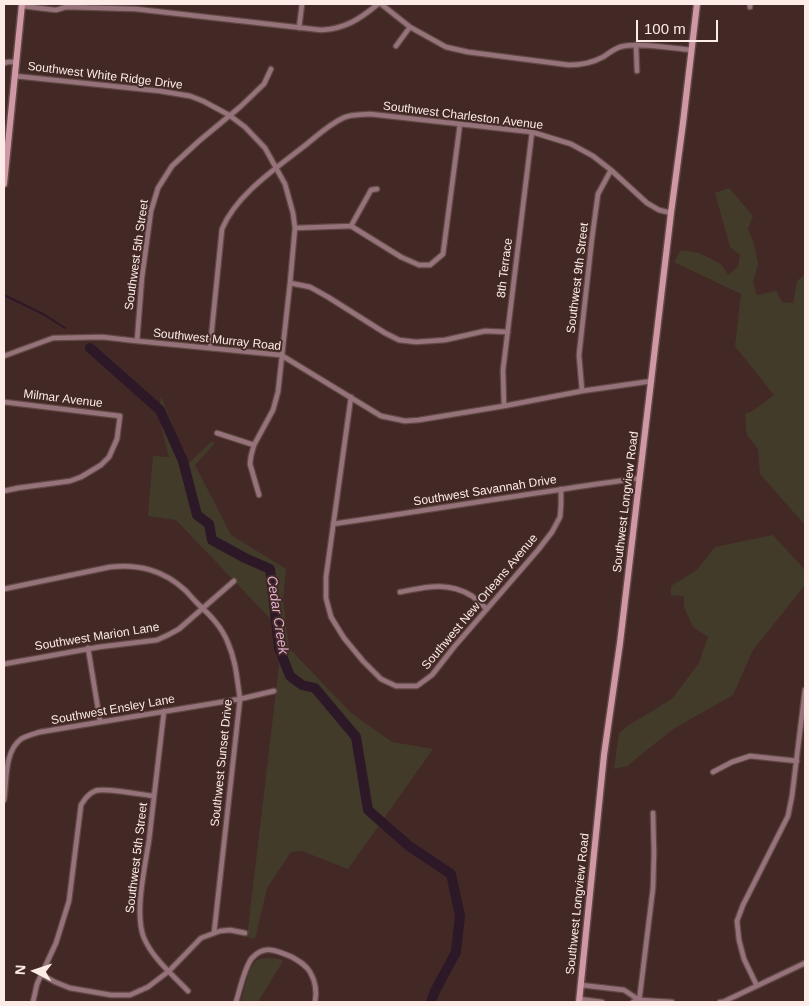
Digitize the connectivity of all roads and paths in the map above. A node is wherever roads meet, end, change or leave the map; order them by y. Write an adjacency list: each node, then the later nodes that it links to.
1 (302, 4): 7 (street)
2 (380, 4): 6 (street); 7 (street)
3 (696, 4): 10 (street, Southwest Longview Road)
4 (22, 5): 5 (street); 11 (street)
5 (64, 5): 7 (street)
6 (410, 27): 8 (street); 9 (street)
7 (299, 28)
8 (636, 45): 10 (street); 14 (street)
9 (396, 46)
10 (691, 50): 23 (street, Southwest Longview Road)
11 (17, 62): 12 (street); 15 (street)
12 (4, 64)
13 (271, 70): 16 (street, Southwest 5th Street)
14 (637, 71)
15 (15, 76): 16 (street, Southwest White Ridge Drive); 21 (street)
16 (229, 115): 19 (street, Southwest White Ridge Drive); 28 (street, Southwest 5th Street)
17 (460, 124): 18 (street, Southwest Charleston Avenue); 19 (street, Southwest Charleston Avenue); 24 (street)
18 (532, 132): 20 (street, Southwest Charleston Avenue); 27 (street, 8th Terrace)
19 (275, 167): 25 (street, Southwest White Ridge Drive); 29 (street, Southwest Charleston Avenue)
20 (611, 170): 23 (street, Southwest Charleston Avenue); 33 (street, Southwest 9th Street)
21 (4, 184)
22 (377, 189): 24 (street)
23 (670, 213): 32 (street, Southwest Longview Road)
24 (351, 226): 25 (street)
25 (295, 228): 26 (street, Southwest White Ridge Drive)
26 (290, 283): 27 (street); 30 (street, Southwest White Ridge Drive)
27 (508, 332): 36 (street, 8th Terrace)
28 (136, 341): 29 (street, Southwest Murray Road); 31 (street, Southwest Murray Road)
29 (210, 348): 30 (street, Southwest Murray Road)
30 (281, 355): 34 (street, Southwest Murray Road); 38 (street, Southwest White Ridge Drive)
31 (4, 356)
32 (652, 380): 33 (street, Southwest Murray Road); 39 (street, Southwest Longview Road)
33 (582, 391): 36 (street, Southwest Murray Road)
34 (351, 397): 36 (street, Southwest Murray Road); 43 (street, Southwest New Orleans Avenue)
35 (4, 402): 41 (street, Milmar Avenue)
36 (504, 406)
37 (217, 433): 38 (street)
38 (254, 445): 42 (street, Southwest White Ridge Drive)
39 (640, 478): 40 (street, Southwest Savannah Drive); 66 (street, Southwest Longview Road)
40 (561, 489): 43 (street, Southwest Savannah Drive); 48 (street, Southwest New Orleans Avenue)
41 (4, 491)
42 (259, 495)
43 (333, 524): 48 (street, Southwest New Orleans Avenue)
44 (234, 581): 47 (street, Southwest Marion Lane)
45 (4, 588): 47 (street, Southwest Sunset Drive)
46 (400, 592): 48 (street)
47 (203, 608): 49 (street, Southwest Marion Lane); 53 (street, Southwest Sunset Drive)
48 (486, 610)
49 (88, 648): 50 (street, Southwest Marion Lane); 55 (street)
50 (4, 664)
51 (805, 690): 56 (street)
52 (274, 691): 53 (street, Southwest Ensley Lane)
53 (240, 699): 54 (street, Southwest Ensley Lane); 61 (street, Southwest Sunset Drive)
54 (164, 711): 55 (street, Southwest Ensley Lane); 58 (street, Southwest 5th Street)
55 (100, 722): 59 (street, Southwest Ensley Lane)
56 (797, 761): 57 (street); 67 (street)
57 (713, 772)
58 (154, 796): 64 (street, Southwest 5th Street); 65 (street)
59 (4, 800)
60 (653, 813): 70 (street)
61 (214, 933): 62 (street); 64 (street)
62 (245, 933)
63 (805, 963): 67 (street)
64 (169, 971): 65 (street); 68 (street, Southwest 5th Street)
65 (42, 974): 71 (street)
66 (581, 985): 69 (street, Southwest Longview Road); 70 (street)
67 (757, 986): 77 (street)
68 (188, 990)
69 (579, 1001): 74 (street)
70 (639, 1001): 75 (street); 76 (street)
71 (33, 1002)
72 (236, 1002): 73 (street)
73 (315, 1002)
74 (602, 1002)
75 (633, 1002)
76 (672, 1002)
77 (720, 1002)

